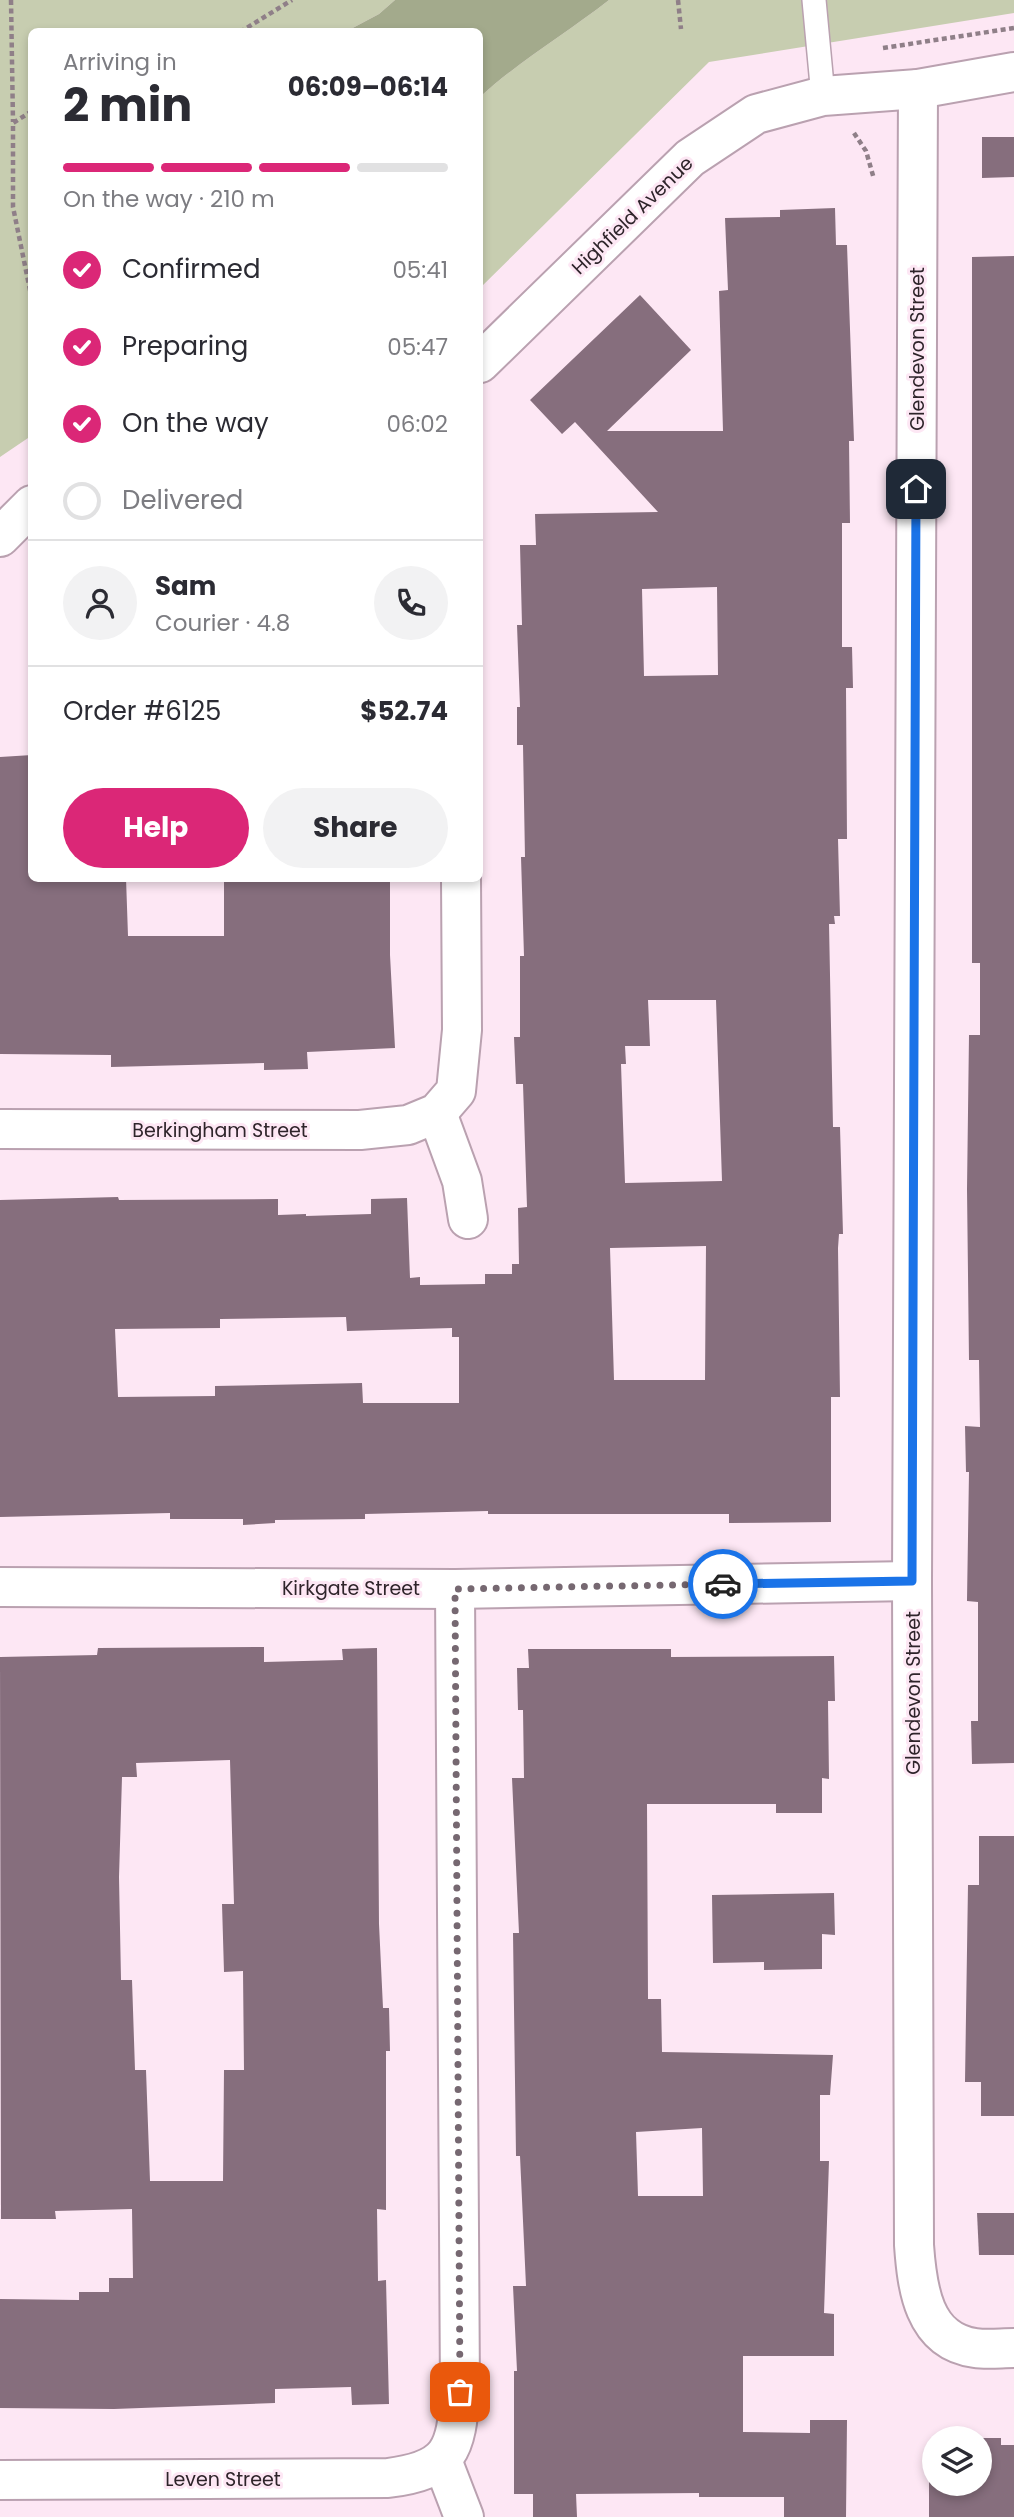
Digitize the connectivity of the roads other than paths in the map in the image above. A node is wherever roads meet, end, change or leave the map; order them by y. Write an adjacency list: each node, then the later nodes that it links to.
1 (814, 0): 4 (lane)
2 (1014, 72): 3 (street, Highfield Avenue)
3 (918, 89): 4 (street, Highfield Avenue); 12 (street, Glendevon Street)
4 (823, 96): 5 (street, Highfield Avenue)
5 (483, 360)
6 (28, 509): 7 (street)
7 (0, 537)
8 (461, 882): 9 (street)
9 (437, 1113): 10 (street, Berkingham Street); 11 (street)
10 (0, 1129)
11 (468, 1219)
12 (912, 1581): 14 (street, Kirkgate Street); 15 (street, Glendevon Street)
13 (0, 1587): 14 (street, Kirkgate Street)
14 (455, 1589): 16 (street)
15 (1014, 2348)
16 (442, 2460): 17 (street, Leven Street); 18 (street)
17 (0, 2480)
18 (464, 2517)

